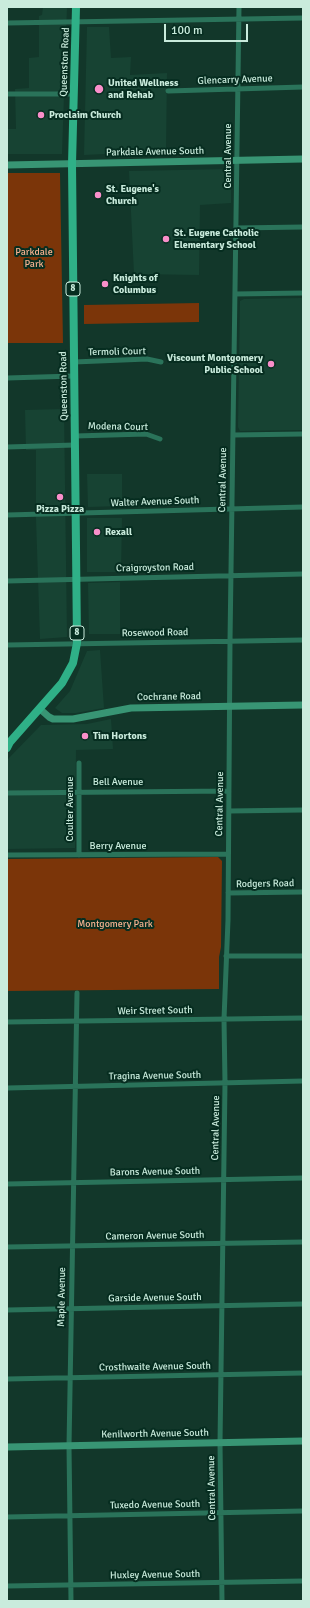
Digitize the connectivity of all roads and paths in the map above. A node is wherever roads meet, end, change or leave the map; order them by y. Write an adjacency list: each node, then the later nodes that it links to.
1 (76, 7): 6 (main road, Queenston Road / 8)
2 (239, 7): 4 (street, Central Avenue)
3 (303, 18): 4 (street)
4 (238, 20): 6 (street); 8 (street, Central Avenue)
5 (7, 23): 6 (street)
6 (76, 23): 11 (main road, Queenston Road / 8)
7 (303, 88): 8 (street, Glencarry Avenue)
8 (237, 89): 9 (street, Glencarry Avenue); 13 (street, Central Avenue)
9 (168, 91)
10 (7, 94): 11 (street)
11 (73, 94): 14 (main road, Queenston Road / 8)
12 (303, 159): 13 (main road, Parkdale Avenue South)
13 (237, 161): 14 (main road, Parkdale Avenue South); 17 (street, Central Avenue)
14 (72, 164): 15 (main road, Parkdale Avenue South); 20 (main road, Queenston Road / 8)
15 (7, 165)
16 (303, 227): 17 (street)
17 (236, 228): 19 (street, Central Avenue)
18 (303, 293): 19 (street)
19 (235, 294): 25 (street, Central Avenue)
20 (74, 362): 21 (street, Termoli Court); 22 (main road, Queenston Road / 8)
21 (161, 362)
22 (74, 376): 23 (street); 26 (main road, Queenston Road / 8)
23 (7, 378)
24 (303, 434): 25 (street)
25 (233, 435): 31 (street, Central Avenue)
26 (75, 436): 27 (street, Modena Court); 28 (main road, Queenston Road / 8)
27 (160, 439)
28 (75, 445): 29 (street); 32 (main road, Queenston Road / 8)
29 (7, 447)
30 (303, 507): 31 (street, Walter Avenue South)
31 (232, 509): 32 (street, Walter Avenue South); 35 (street, Central Avenue)
32 (76, 513): 33 (street, Walter Avenue South); 36 (main road, Queenston Road / 8)
33 (7, 515)
34 (303, 574): 35 (street, Craigroyston Road)
35 (230, 576): 36 (street, Craigroyston Road); 39 (street, Central Avenue)
36 (76, 579): 37 (street, Craigroyston Road); 40 (main road, Queenston Road / 8)
37 (7, 581)
38 (303, 640): 39 (street, Rosewood Road)
39 (230, 641): 40 (street, Rosewood Road); 43 (street, Central Avenue)
40 (76, 644): 41 (street, Rosewood Road); 44 (main road, Queenston Road / 8)
41 (7, 645)
42 (303, 705): 43 (main road, Cochrane Road)
43 (230, 706): 44 (main road, Cochrane Road); 48 (street, Central Avenue)
44 (40, 709): 45 (main road, Queenston Road / 8)
45 (8, 744)
46 (79, 763): 47 (street, Coulter Avenue)
47 (80, 791): 48 (street, Bell Avenue); 49 (street, Bell Avenue); 54 (street, Coulter Avenue)
48 (229, 791): 51 (street, Central Avenue)
49 (7, 793)
50 (303, 810): 51 (street)
51 (229, 811): 52 (street, Central Avenue)
52 (228, 854): 54 (street, Berry Avenue); 56 (street, Central Avenue)
53 (7, 855): 54 (street, Berry Avenue)
54 (80, 855)
55 (303, 892): 56 (street, Rodgers Road)
56 (228, 893): 57 (street, Central Avenue)
57 (226, 956): 58 (street); 61 (street, Central Avenue)
58 (303, 956)
59 (77, 993): 63 (street, Maple Avenue)
60 (303, 1018): 61 (street, Weir Street South)
61 (224, 1019): 63 (street, Weir Street South); 65 (street, Central Avenue)
62 (7, 1022): 63 (street, Weir Street South)
63 (76, 1022): 66 (street, Maple Avenue)
64 (303, 1081): 65 (street, Tragina Avenue South)
65 (225, 1083): 66 (street, Tragina Avenue South); 69 (street, Central Avenue)
66 (74, 1086): 67 (street, Tragina Avenue South); 70 (street, Maple Avenue)
67 (7, 1088)
68 (303, 1178): 69 (street, Barons Avenue South)
69 (224, 1180): 70 (street, Barons Avenue South); 73 (street, Central Avenue)
70 (72, 1183): 71 (street, Barons Avenue South); 74 (street, Maple Avenue)
71 (7, 1184)
72 (303, 1242): 73 (street, Cameron Avenue South)
73 (223, 1243): 74 (street, Cameron Avenue South); 77 (street, Central Avenue)
74 (72, 1246): 75 (street, Cameron Avenue South); 78 (street, Maple Avenue)
75 (7, 1247)
76 (303, 1304): 77 (street, Garside Avenue South)
77 (222, 1306): 78 (street, Garside Avenue South); 81 (street, Central Avenue)
78 (72, 1309): 79 (street, Garside Avenue South); 82 (street, Maple Avenue)
79 (7, 1310)
80 (303, 1373): 81 (street, Crosthwaite Avenue South)
81 (222, 1374): 82 (street, Crosthwaite Avenue South); 85 (street, Central Avenue)
82 (70, 1378): 83 (street, Crosthwaite Avenue South); 86 (street, Maple Avenue)
83 (7, 1379)
84 (303, 1441): 85 (main road, Kenilworth Avenue South)
85 (220, 1443): 86 (main road, Kenilworth Avenue South); 89 (street, Central Avenue)
86 (69, 1446): 87 (main road, Kenilworth Avenue South); 90 (street, Maple Avenue)
87 (7, 1447)
88 (303, 1511): 89 (street, Tuxedo Avenue South)
89 (221, 1513): 90 (street, Tuxedo Avenue South); 93 (street, Central Avenue)
90 (70, 1516): 91 (street, Tuxedo Avenue South); 95 (street, Maple Avenue)
91 (7, 1517)
92 (303, 1581): 93 (street, Huxley Avenue South)
93 (222, 1583): 95 (street, Huxley Avenue South); 97 (street, Central Avenue)
94 (7, 1586): 95 (street, Huxley Avenue South)
95 (70, 1586): 96 (street, Maple Avenue)
96 (71, 1601)
97 (222, 1601)

